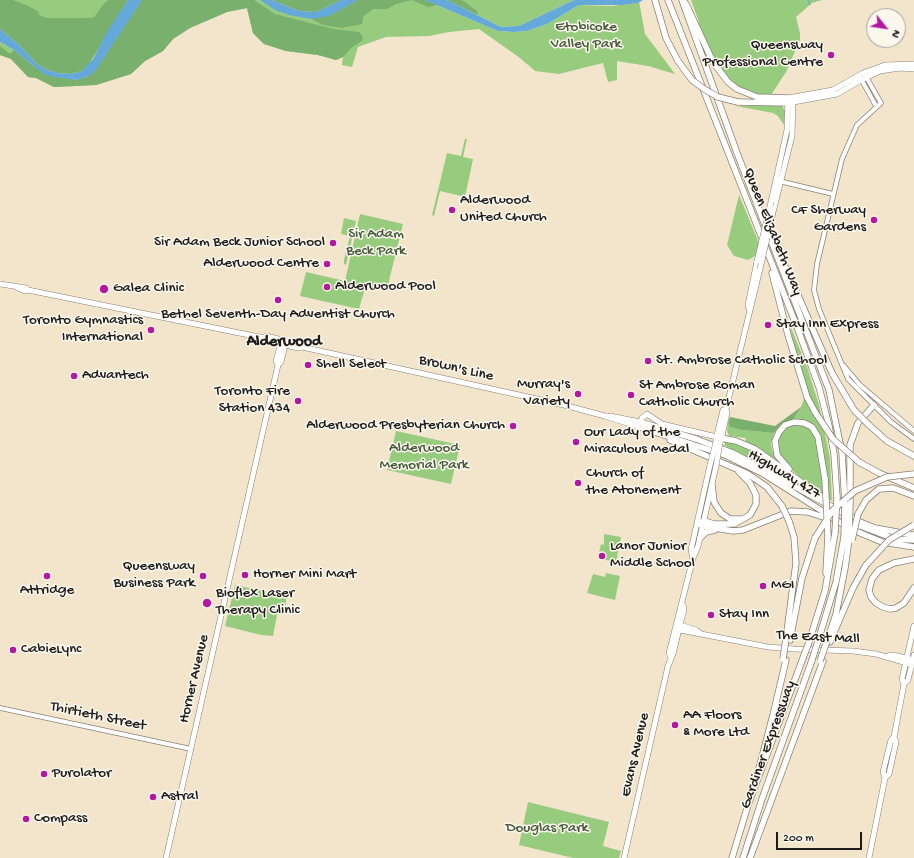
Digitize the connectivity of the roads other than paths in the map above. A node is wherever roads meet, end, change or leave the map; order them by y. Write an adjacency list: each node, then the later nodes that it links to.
1 (682, 0): 7 (highway); 11 (highway, Queen Elizabeth Way)
2 (669, 1): 12 (highway, Queen Elizabeth Way)
3 (656, 3): 7 (highway, bridge)
4 (914, 64): 6 (main road)
5 (914, 69): 6 (main road)
6 (862, 76): 7 (main road); 8 (street); 8 (street)
7 (791, 100): 9 (main road, Evans Avenue)
8 (876, 106): 10 (street)
9 (778, 181): 10 (street); 14 (main road, Evans Avenue, bridge); 14 (main road, Evans Avenue, bridge)
10 (833, 194): 16 (street)
11 (771, 239): 24 (highway, bridge); 33 (highway, Queen Elizabeth Way)
12 (768, 255): 31 (highway, bridge); 47 (highway, Queen Elizabeth Way, bridge)
13 (0, 284): 15 (main road, Brown's Line)
14 (749, 309): 23 (main road, Evans Avenue)
15 (284, 342): 19 (main road, Brown's Line); 58 (main road, Horner Avenue)
16 (841, 364): 17 (street); 18 (street)
17 (876, 398): 18 (street); 20 (street)
18 (872, 403): 22 (street); 33 (highway)
19 (641, 425): 21 (highway, Highway 427); 23 (main road, Brown's Line); 28 (highway, Highway 427)
20 (914, 431)
21 (658, 432): 25 (highway); 35 (highway, Highway 427)
22 (914, 439)
23 (718, 440): 26 (main road, Evans Avenue, bridge); 30 (highway)
24 (914, 456)
25 (725, 463): 34 (highway); 50 (highway, bridge)
26 (713, 466): 29 (main road, Evans Avenue); 36 (main road, Evans Avenue)
27 (914, 474): 50 (highway, bridge)
28 (790, 484): 38 (highway, Highway 427); 40 (highway)
29 (712, 485): 34 (highway); 36 (main road, Evans Avenue)
30 (808, 488): 38 (highway); 47 (highway, bridge)
31 (914, 488)
32 (914, 496): 42 (highway, bridge)
33 (848, 504): 42 (highway, Queen Elizabeth Way, bridge)
34 (747, 517): 36 (highway)
35 (840, 523): 39 (highway); 43 (highway, Highway 427)
36 (701, 524): 39 (highway); 41 (main road, Evans Avenue); 44 (main road, Evans Avenue)
37 (914, 525): 52 (highway, bridge)
38 (882, 529): 40 (highway, Highway 427)
39 (720, 530): 41 (highway)
40 (913, 537)
41 (700, 538): 44 (main road, Evans Avenue)
42 (848, 539): 51 (highway, Queen Elizabeth Way); 52 (highway)
43 (914, 547)
44 (693, 558): 49 (main road, Evans Avenue)
45 (914, 559): 46 (highway)
46 (914, 588)
47 (825, 591): 53 (highway, Queen Elizabeth Way)
48 (914, 626): 54 (main road)
49 (678, 627): 54 (main road, The East Mall); 61 (main road, Evans Avenue)
50 (788, 640): 59 (highway, bridge)
51 (818, 641): 63 (highway, Gardiner Expressway, bridge)
52 (828, 641): 64 (highway, bridge)
53 (809, 642): 59 (highway, Gardiner Expressway, bridge)
54 (906, 661): 55 (main road, The East Mall); 56 (main road)
55 (913, 661): 56 (main road)
56 (904, 684): 65 (main road)
57 (0, 708): 58 (street, Thirtieth Street)
58 (191, 750): 60 (main road, Horner Avenue)
59 (748, 806): 62 (highway, Gardiner Expressway)
60 (166, 858)
61 (624, 858)
62 (732, 858)
63 (743, 858)
64 (750, 858)
65 (869, 858)

